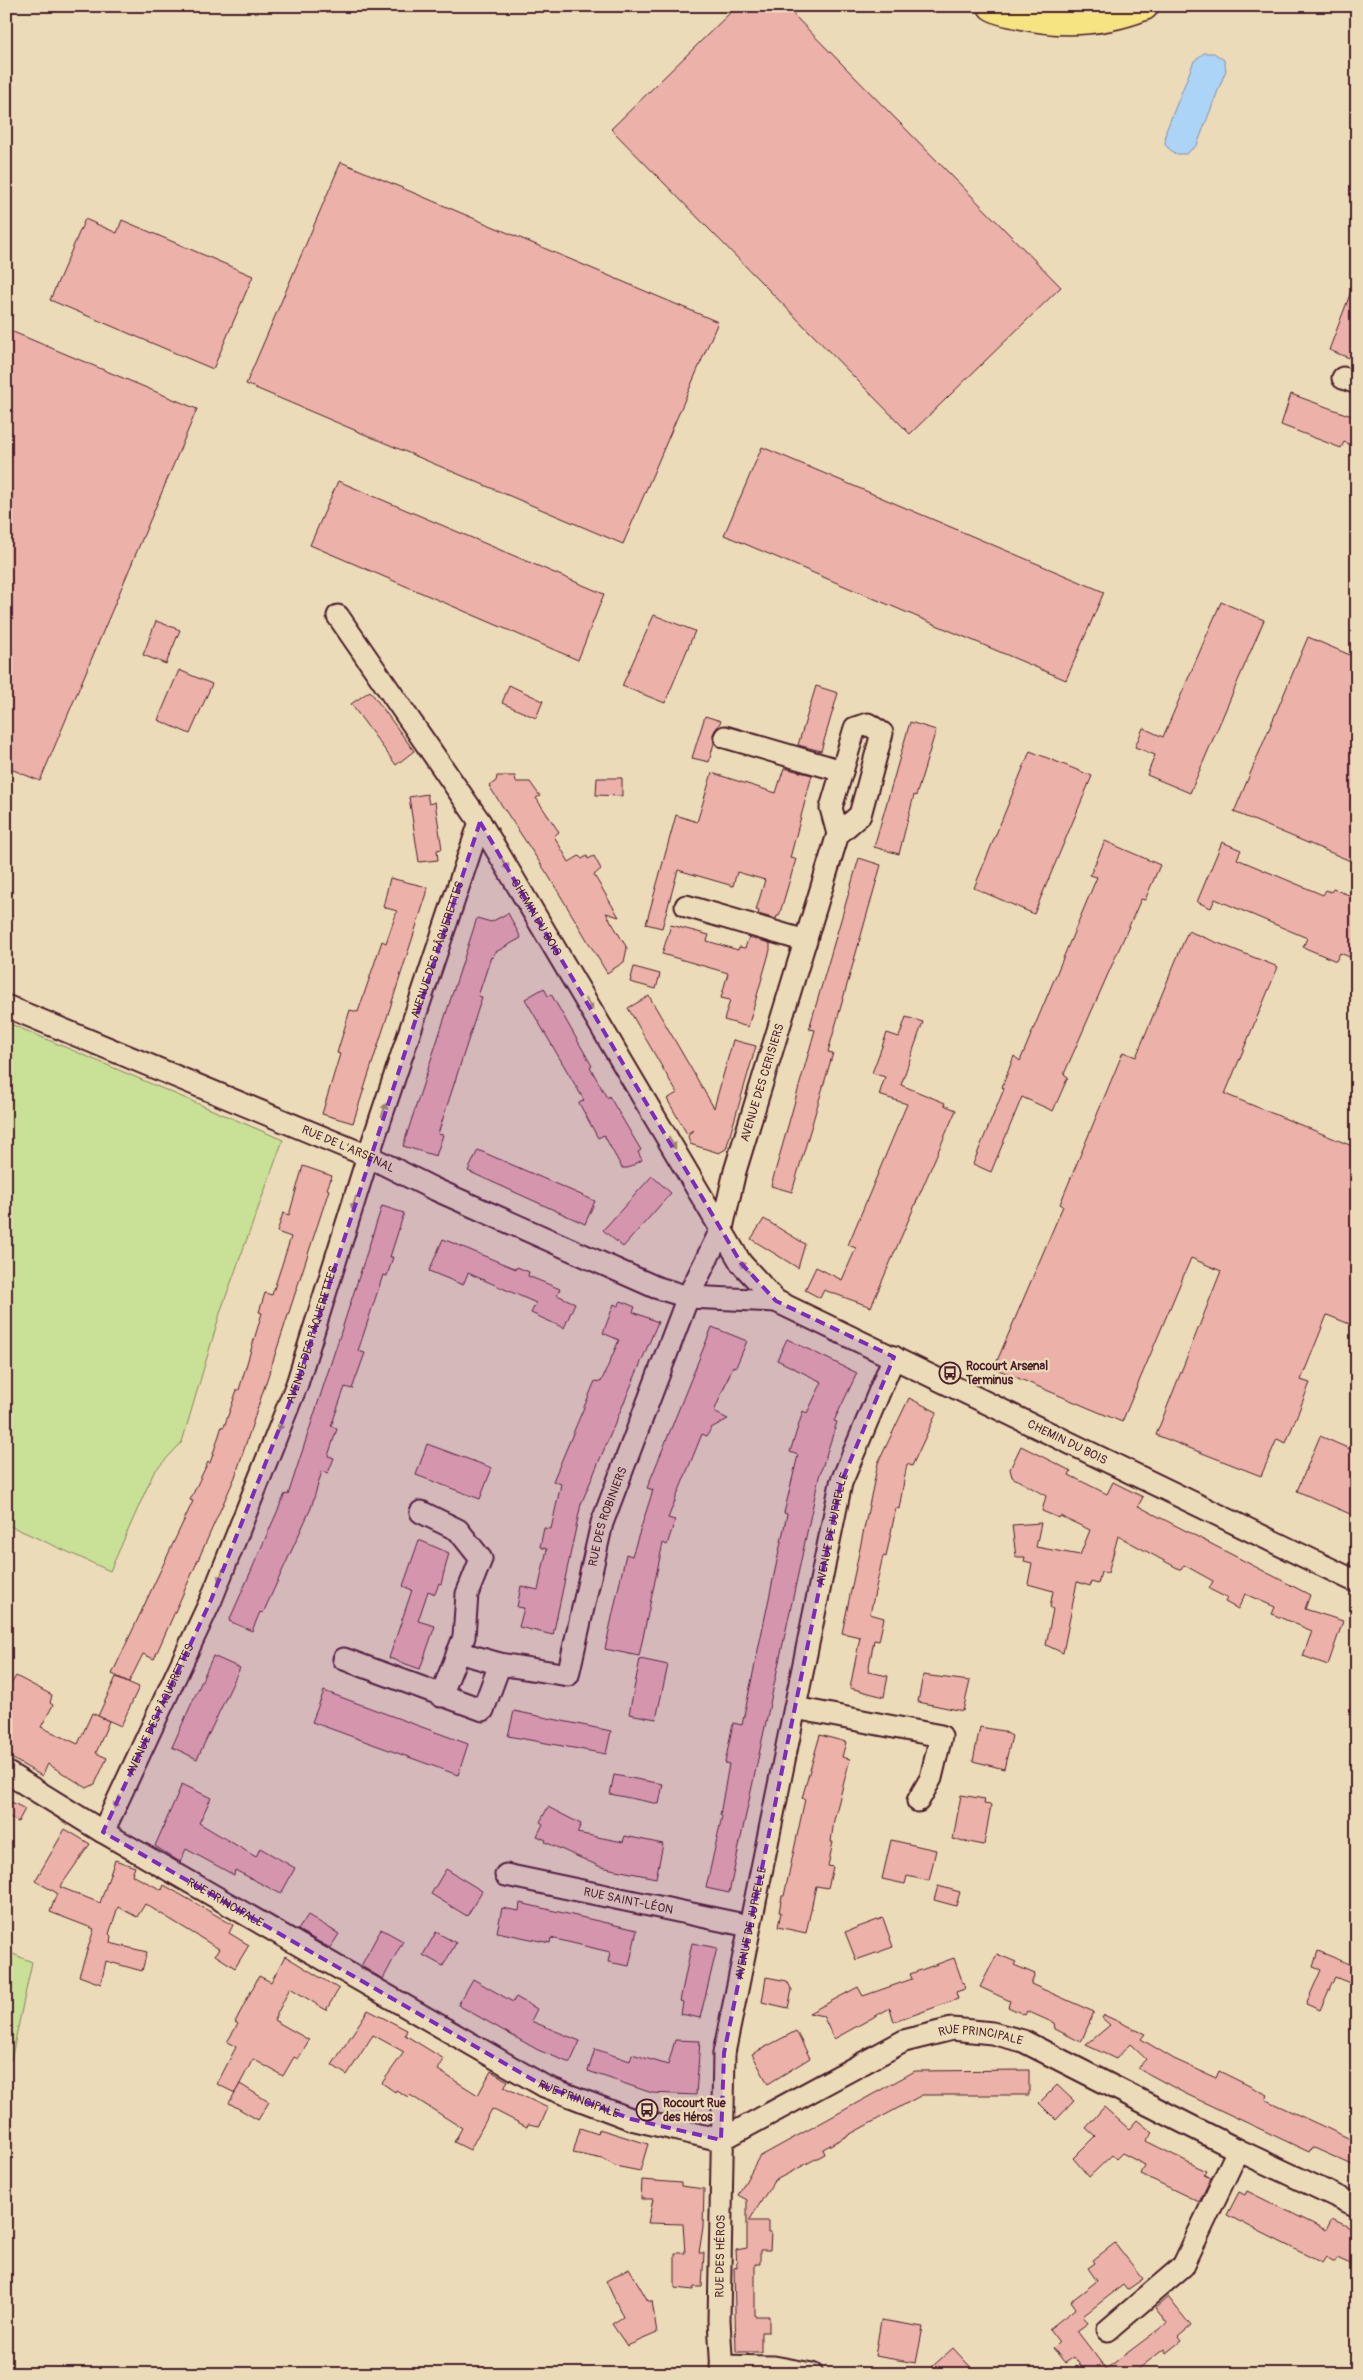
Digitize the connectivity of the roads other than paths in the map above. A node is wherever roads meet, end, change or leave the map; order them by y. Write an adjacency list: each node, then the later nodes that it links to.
1 (992, 6): 2 (highway)
2 (1144, 6)
3 (338, 616): 6 (street, CHEMIN DU BOIS)
4 (725, 737): 5 (street)
5 (842, 771): 7 (street); 7 (street)
6 (480, 822): 11 (street, AVENUE DES PÂQUERETTES, one-way to 6); 12 (street, CHEMIN DU BOIS, one-way to 12)
7 (838, 834): 9 (street, AVENUE DES CERISIERS)
8 (686, 906): 9 (street)
9 (806, 940): 12 (street, AVENUE DES CERISIERS)
10 (6, 1006): 11 (street, RUE DE L'ARSENAL)
11 (368, 1156): 13 (street, RUE DE L'ARSENAL); 25 (street, AVENUE DES PÂQUERETTES, one-way to 25)
12 (722, 1228): 13 (street); 14 (street, CHEMIN DU BOIS, one-way to 12)
13 (688, 1297): 14 (street, CHEMIN DU BOIS); 20 (street, RUE DES ROBINIERS)
14 (776, 1301): 15 (street, CHEMIN DU BOIS)
15 (894, 1357): 17 (street, CHEMIN DU BOIS); 22 (street, AVENUE DE JUPRELLE)
16 (421, 1512): 18 (street)
17 (1357, 1582)
18 (458, 1652): 20 (street, RUE DES ROBINIERS); 21 (street)
19 (344, 1659): 21 (street)
20 (500, 1664): 21 (street)
21 (441, 1696)
22 (795, 1708): 24 (street); 27 (street, AVENUE DE JUPRELLE)
23 (6, 1772): 25 (street, RUE PRINCIPALE)
24 (918, 1801)
25 (103, 1832): 28 (street, RUE PRINCIPALE)
26 (506, 1875): 27 (street, RUE SAINT-LÉON)
27 (749, 1926): 28 (street, AVENUE DE JUPRELLE)
28 (721, 2140): 29 (street, RUE PRINCIPALE); 32 (street, RUE DES HÉROS)
29 (1238, 2150): 30 (street, RUE PRINCIPALE); 31 (street)
30 (1357, 2206)
31 (1108, 2330)
32 (721, 2370): 33 (street)
33 (812, 2374)

